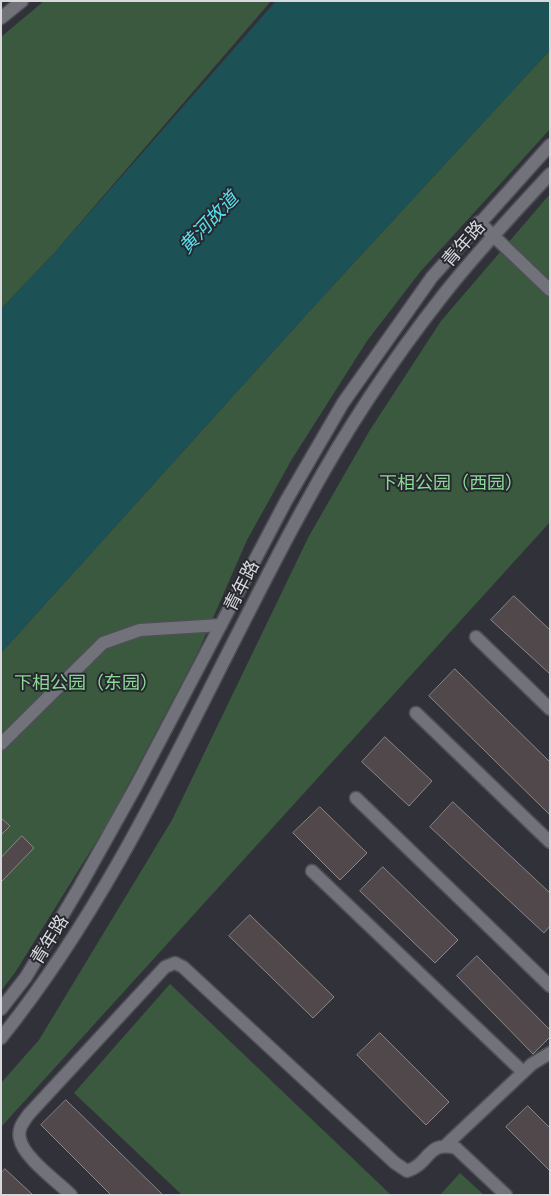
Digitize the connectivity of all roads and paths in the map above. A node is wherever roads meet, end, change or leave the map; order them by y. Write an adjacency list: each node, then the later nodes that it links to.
1 (22, 1): 2 (street)
2 (1, 18)
3 (550, 145): 5 (street, 青年路)
4 (550, 174): 6 (street, 青年路)
5 (479, 222): 6 (street); 8 (street, 青年路)
6 (495, 235): 7 (street); 18 (street, 青年路)
7 (550, 290)
8 (220, 625): 12 (street); 17 (street, 青年路)
9 (476, 637): 10 (street)
10 (550, 709)
11 (416, 714): 14 (street)
12 (1, 744)
13 (356, 798): 16 (street)
14 (550, 842)
15 (312, 871): 20 (street)
16 (550, 986)
17 (1, 1009)
18 (1, 1038)
19 (550, 1053): 20 (street)
20 (523, 1072): 21 (street)
21 (446, 1146): 22 (street); 23 (street)
22 (71, 1195)
23 (506, 1195)

